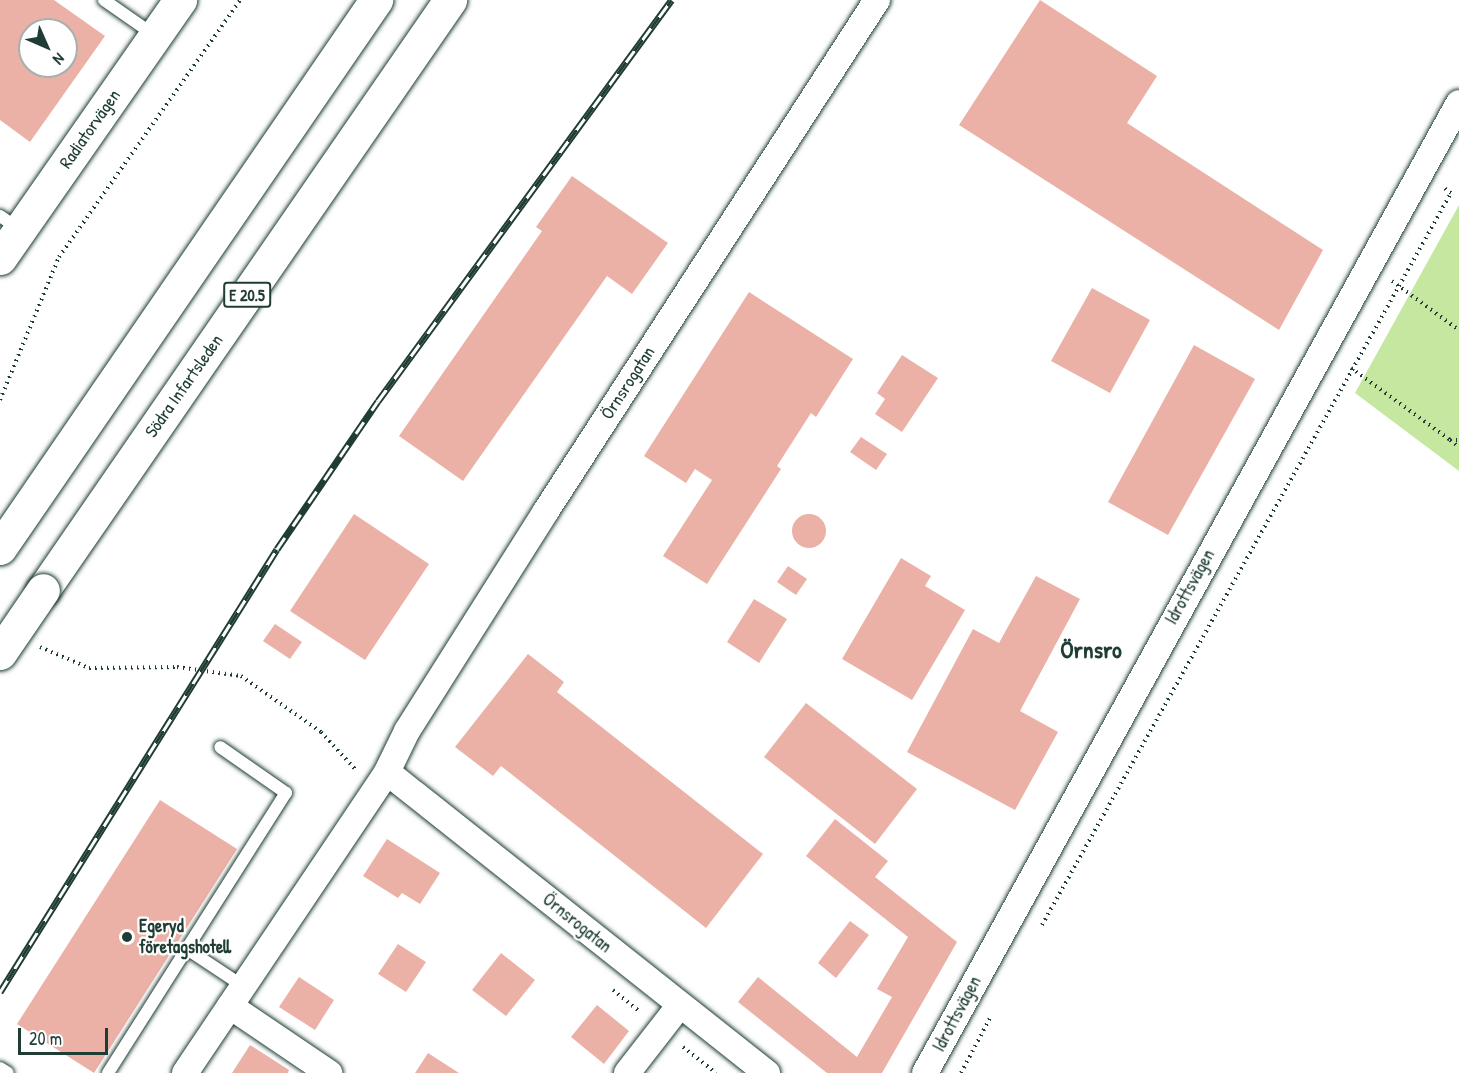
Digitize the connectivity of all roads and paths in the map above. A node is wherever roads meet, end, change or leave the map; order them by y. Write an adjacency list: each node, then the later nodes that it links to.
1 (104, 0): 7 (lane)
2 (180, 0): 7 (main road, Radiatorvägen)
3 (240, 0): 17 (path)
4 (375, 0): 21 (main road)
5 (450, 0): 23 (main road, Södra Infartsleden / E 20.5, bridge)
6 (878, 0): 26 (street, Örnsrogatan)
7 (156, 37): 10 (main road, Radiatorvägen)
8 (1459, 103): 9 (street, Idrottsvägen)
9 (1420, 173): 12 (street, Idrottsvägen); 13 (path)
10 (10, 223): 11 (main road, Radiatorvägen)
11 (0, 258)
12 (1369, 264): 13 (path); 15 (street, Idrottsvägen)
13 (1399, 286): 14 (path); 16 (path)
14 (1459, 330)
15 (1321, 351): 16 (path); 39 (street, Idrottsvägen)
16 (1353, 369): 18 (path); 27 (path)
17 (0, 400)
18 (1450, 440): 19 (path); 20 (path)
19 (1459, 440)
20 (1459, 447)
21 (0, 548)
22 (46, 652): 25 (path)
23 (0, 653)
24 (220, 747): 28 (lane)
25 (341, 751)
26 (387, 771): 29 (street, Örnsrogatan); 30 (street, Örnsrogatan)
27 (1040, 928)
28 (187, 949): 29 (lane); 34 (lane)
29 (237, 996): 35 (street, Örnsrogatan); 36 (street)
30 (680, 1005): 37 (street); 38 (street, Örnsrogatan)
31 (994, 1011): 40 (path)
32 (0, 1068): 33 (lane)
33 (8, 1073)
34 (108, 1073)
35 (185, 1073)
36 (329, 1073)
37 (627, 1073)
38 (766, 1073)
39 (926, 1073)
40 (961, 1073)

